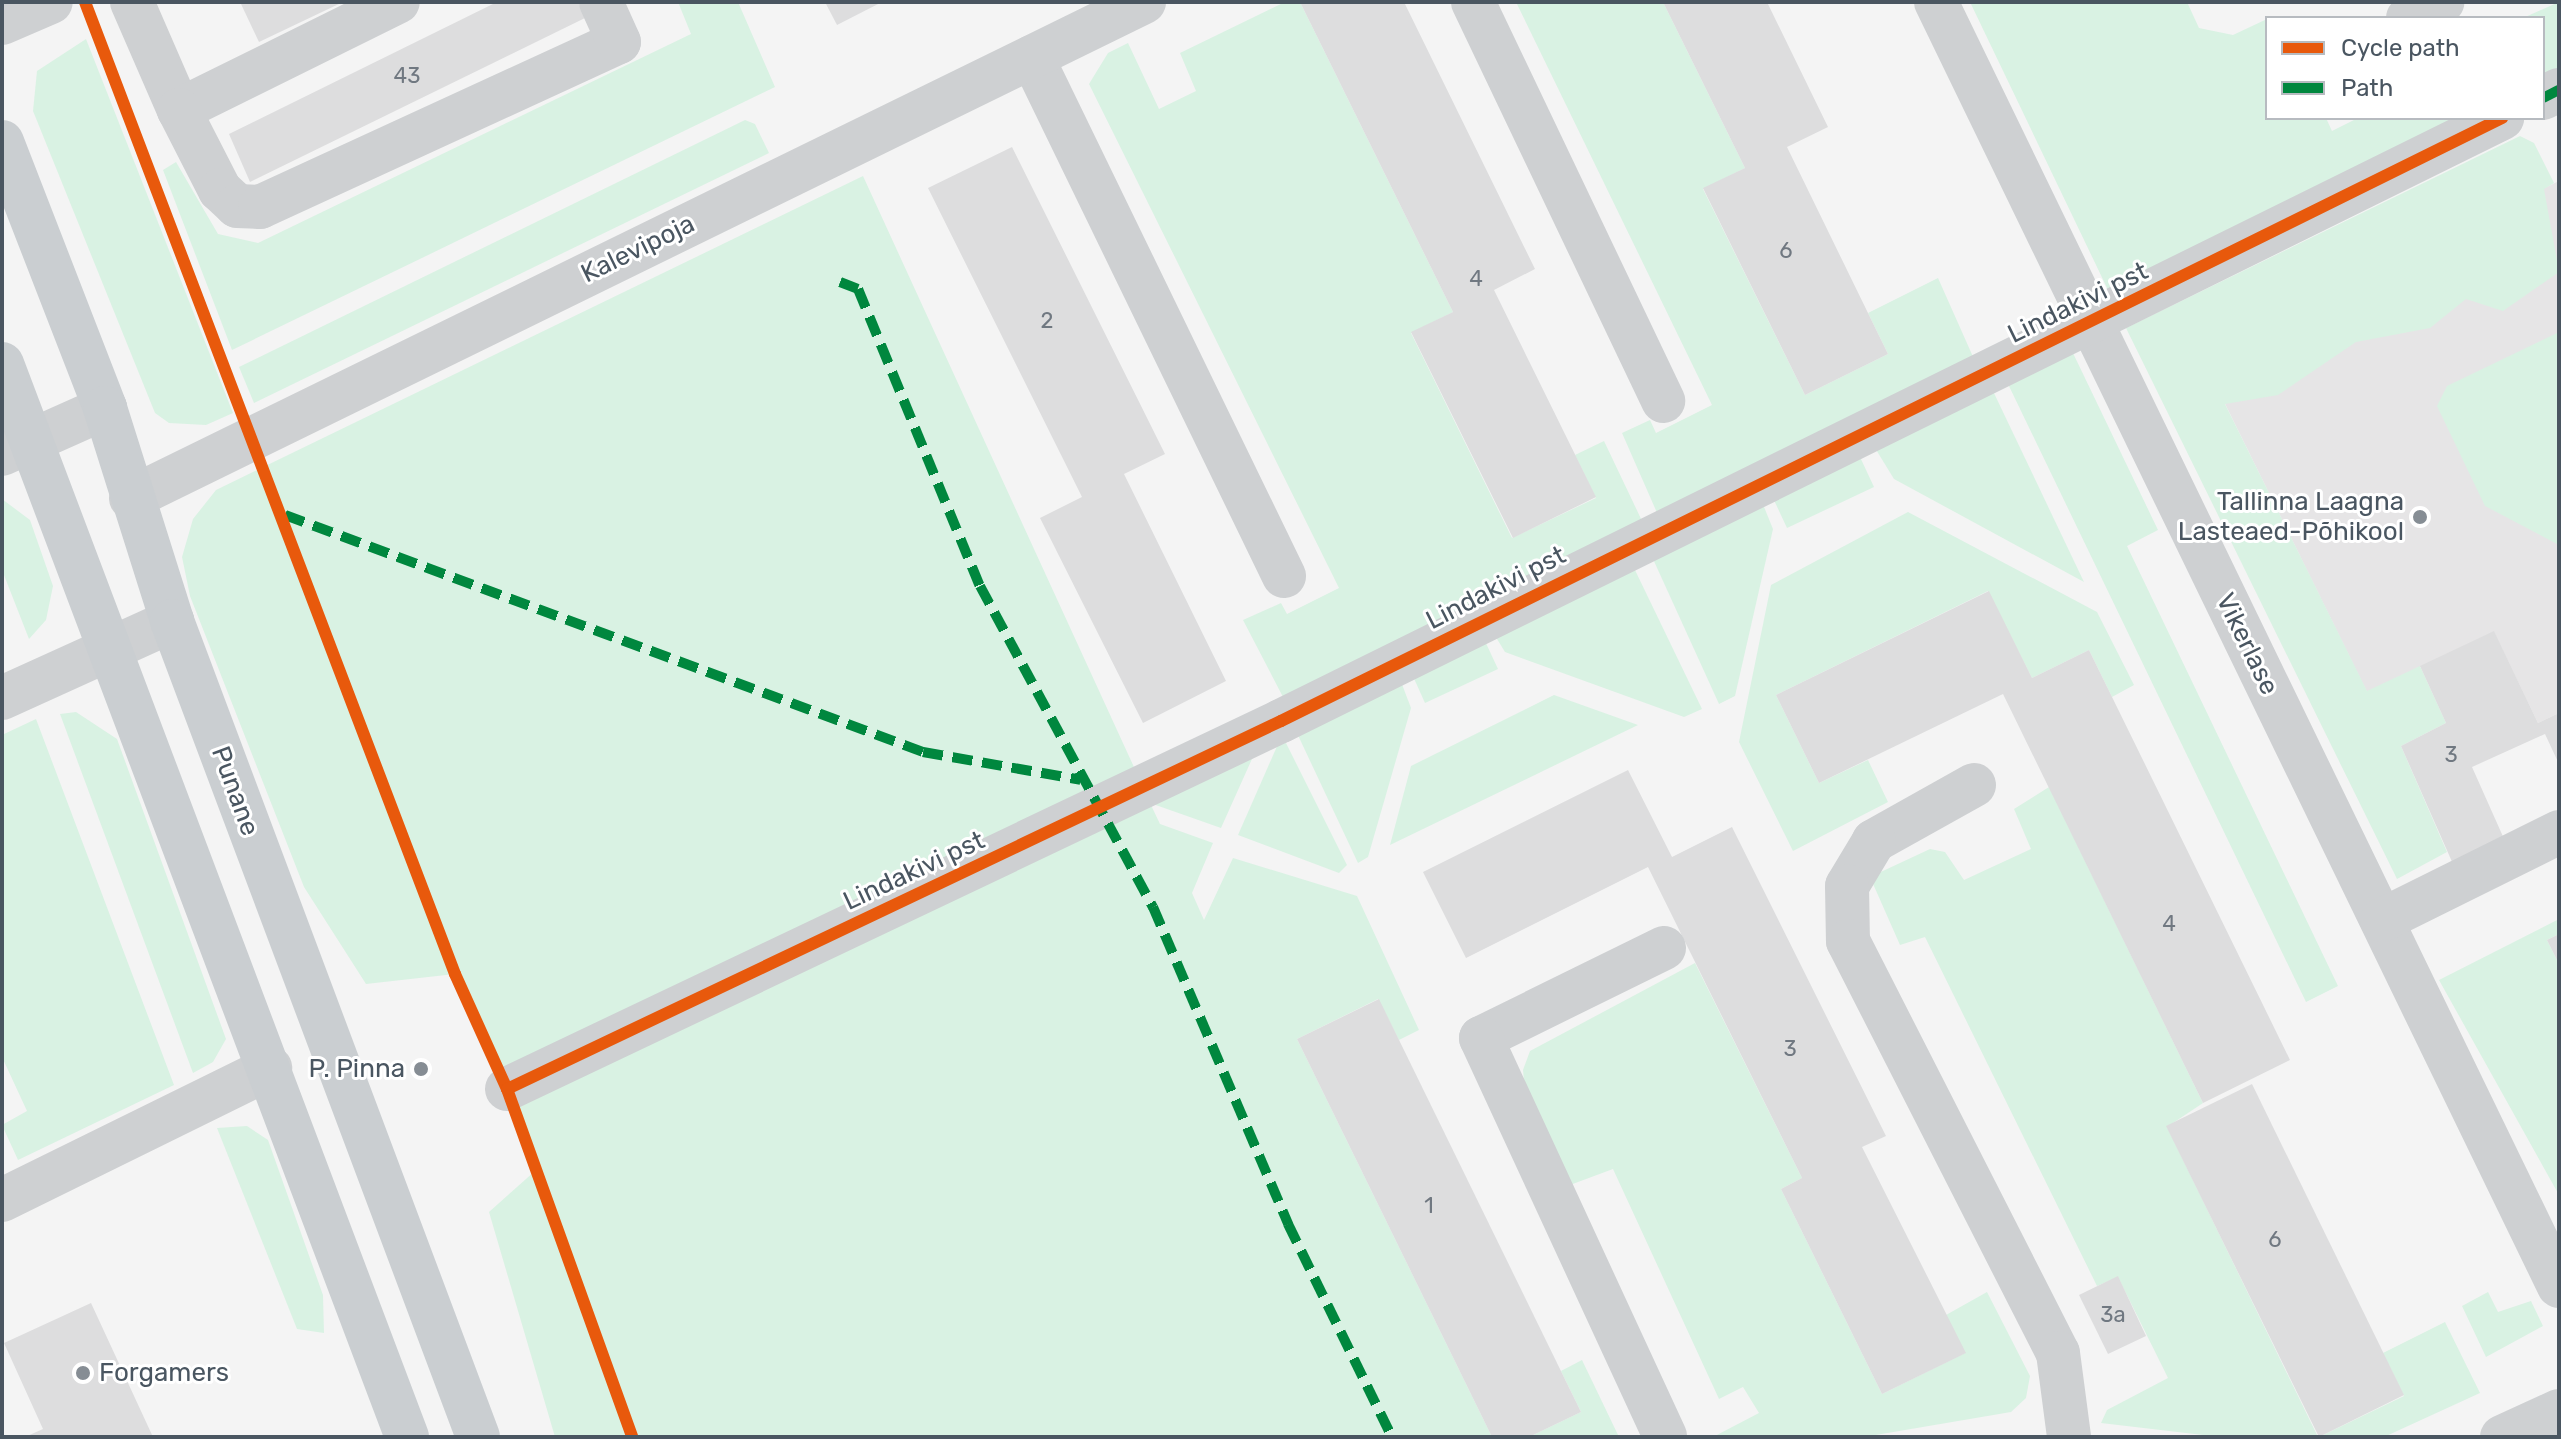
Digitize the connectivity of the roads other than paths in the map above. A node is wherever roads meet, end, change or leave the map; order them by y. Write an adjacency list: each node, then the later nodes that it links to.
1 (51, 2): 10 (street)
2 (132, 2): 12 (street)
3 (398, 2): 12 (street)
4 (601, 2): 12 (street)
5 (1144, 2): 11 (street, Kalevipoja)
6 (1473, 2): 17 (street)
7 (1936, 2): 15 (street, Vikerlase)
8 (2442, 2): 9 (street)
9 (2412, 16)
10 (2, 23)
11 (1032, 57): 20 (street, Kalevipoja); 21 (street)
12 (179, 110)
13 (2498, 120): 15 (street, Lindakivi pst)
14 (2, 142): 18 (main road, Punane)
15 (2090, 322): 27 (street, Vikerlase); 30 (street, Lindakivi pst)
16 (2, 364): 19 (main road)
17 (1663, 401)
18 (105, 408): 19 (street); 20 (main road, Punane)
19 (16, 447): 23 (main road)
20 (131, 498): 22 (main road, Punane)
21 (1284, 576)
22 (172, 621): 23 (street); 35 (main road, Punane)
23 (111, 645): 24 (street); 29 (main road)
24 (2, 698)
25 (1974, 785): 37 (street)
26 (2559, 832): 27 (street)
27 (2382, 920): 32 (street, Vikerlase)
28 (1664, 948): 36 (street)
29 (270, 1068): 31 (street); 34 (main road)
30 (507, 1089)
31 (2, 1200)
32 (2559, 1286)
33 (2559, 1411): 38 (street)
34 (407, 1437)
35 (478, 1437)
36 (1665, 1437)
37 (2069, 1437)
38 (2502, 1437)

